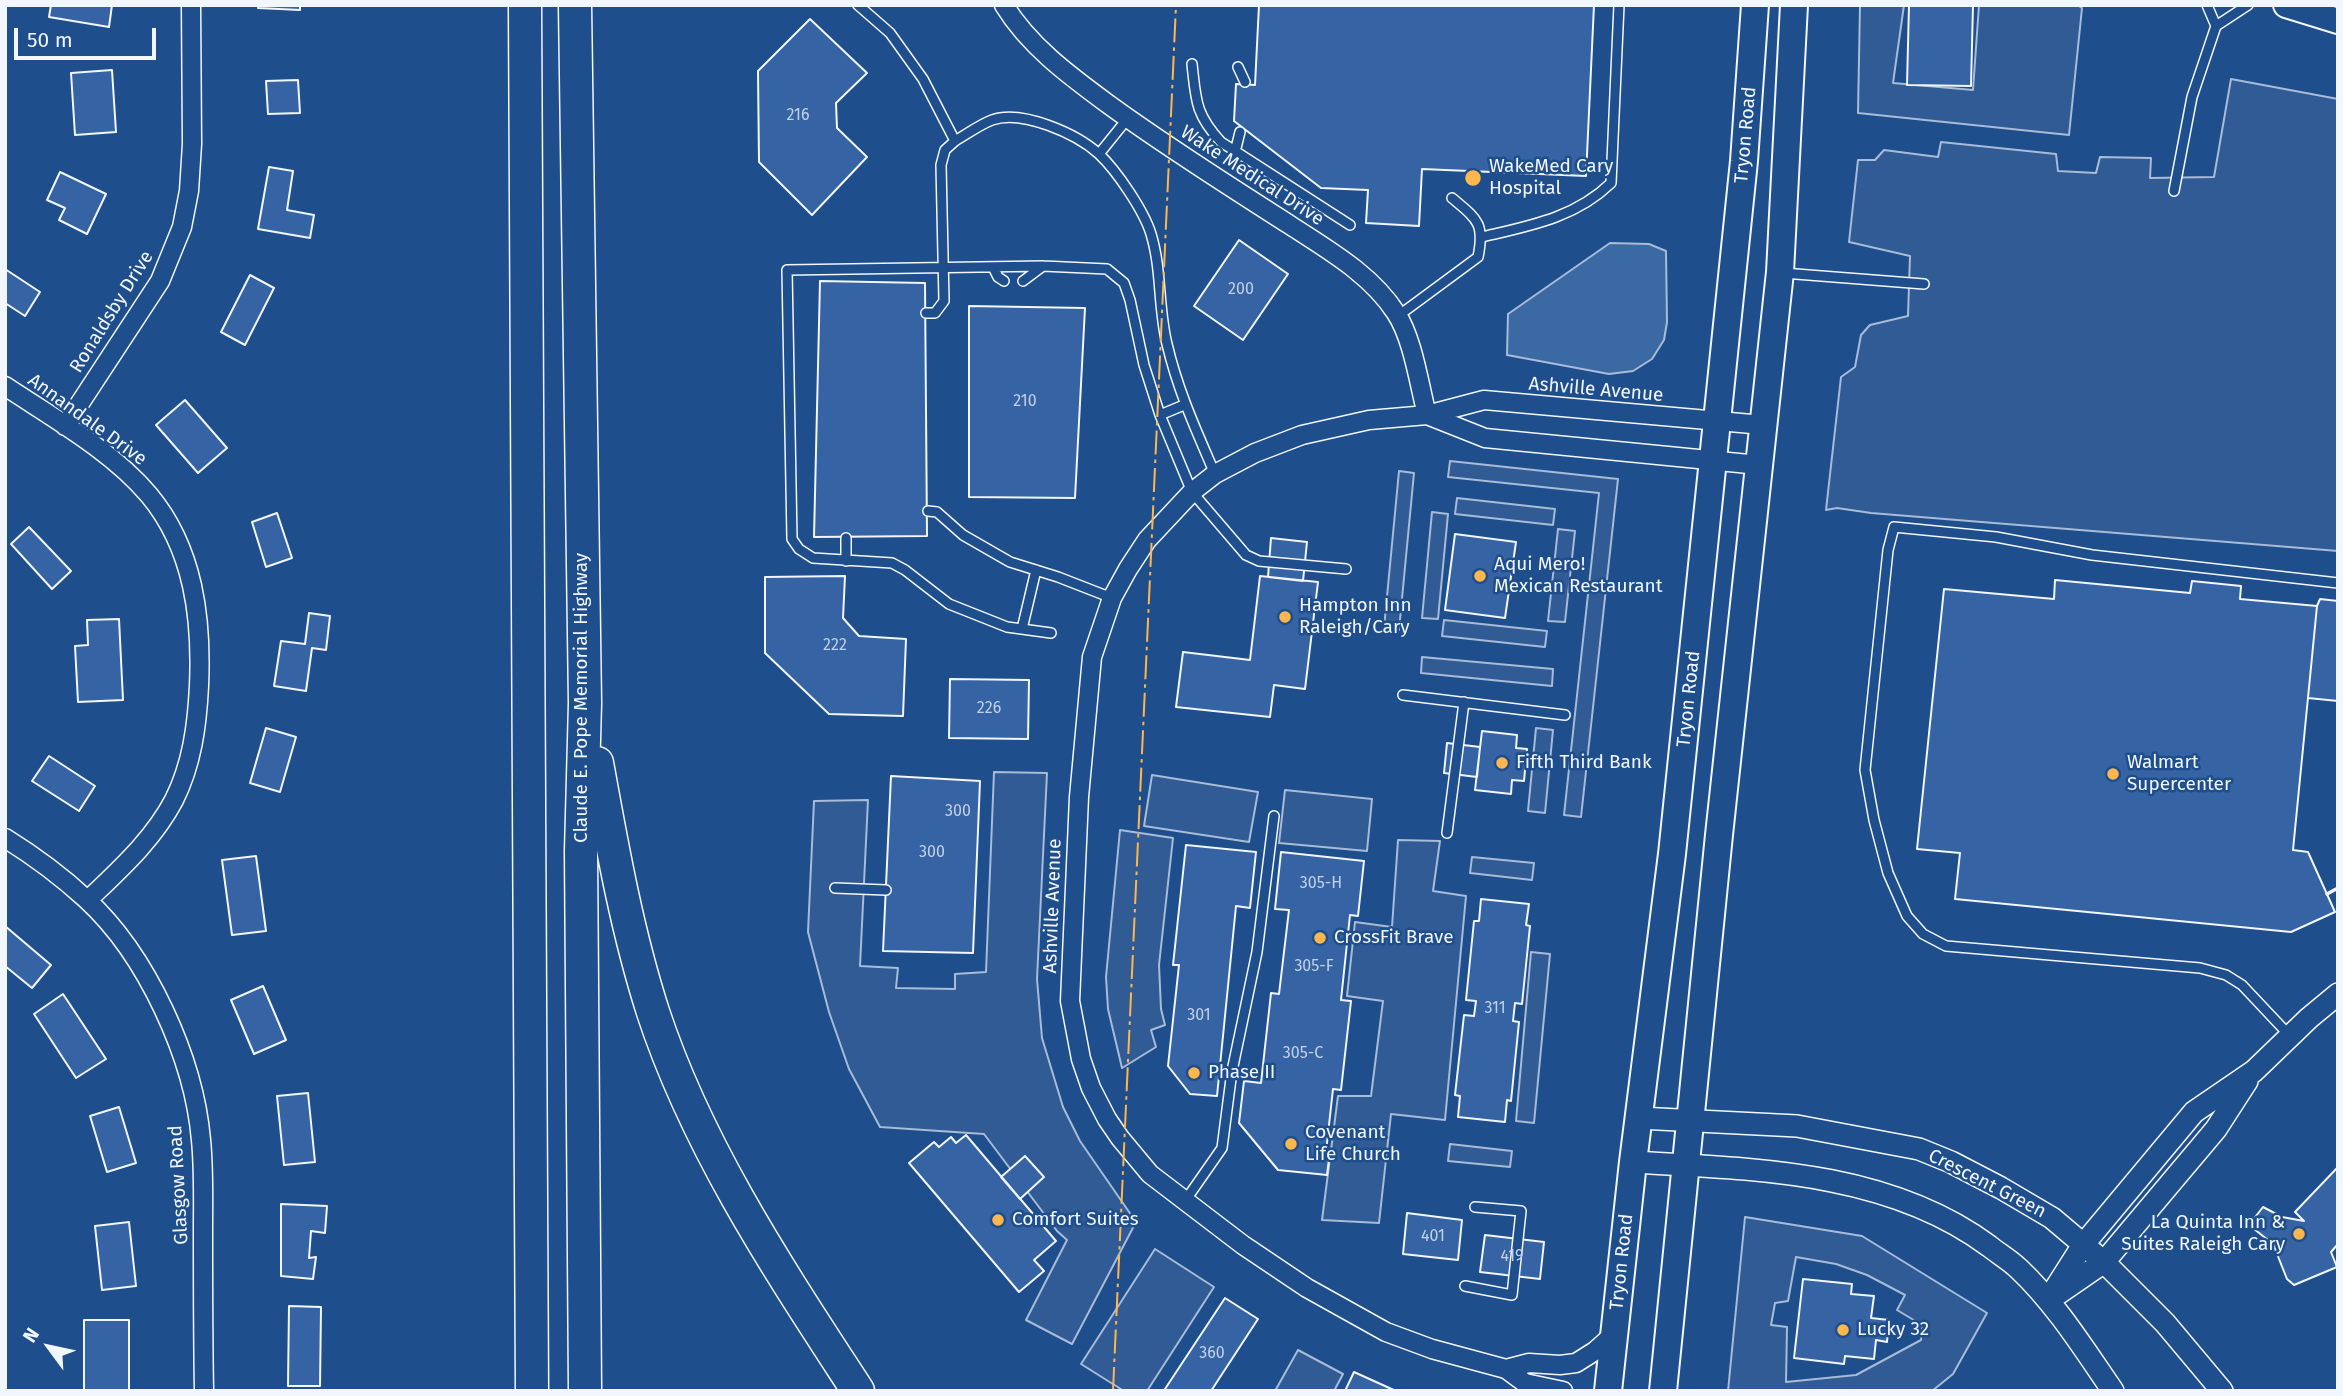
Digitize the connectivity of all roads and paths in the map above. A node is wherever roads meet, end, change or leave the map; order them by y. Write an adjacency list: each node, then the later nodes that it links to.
1 (191, 5): 41 (street, Ronaldsby Drive)
2 (525, 5): 82 (highway)
3 (575, 5): 57 (highway, Claude E. Pope Memorial Highway)
4 (858, 5): 19 (lane)
5 (1004, 5): 17 (street, Wake Medical Drive)
6 (1619, 5): 25 (lane)
7 (1755, 5): 39 (main road, Tryon Road)
8 (1794, 5): 29 (main road, Tryon Road)
9 (2207, 5): 13 (lane)
10 (2248, 5): 13 (lane)
11 (2286, 5): 12 (main road)
12 (2338, 21)
13 (2216, 26): 22 (lane)
14 (1192, 64): 20 (lane)
15 (1238, 67): 16 (lane)
16 (1245, 82)
17 (1128, 118): 21 (lane); 34 (street, Wake Medical Drive)
18 (1240, 132): 20 (lane)
19 (955, 141): 21 (lane); 27 (lane)
20 (1235, 152): 24 (lane)
21 (1099, 154): 36 (lane)
22 (2174, 191)
23 (1452, 198): 25 (lane)
24 (1350, 225)
25 (1482, 237): 34 (lane)
26 (1043, 266): 28 (lane); 31 (lane); 37 (lane)
27 (945, 267): 28 (lane); 33 (lane); 48 (lane)
28 (993, 267): 30 (lane)
29 (1780, 272): 32 (lane); 40 (main road, Tryon Road)
30 (1004, 281)
31 (1023, 281)
32 (1924, 284)
33 (926, 313)
34 (1398, 316): 38 (street, Wake Medical Drive)
35 (5, 386): 41 (street, Annandale Drive)
36 (1184, 405): 37 (lane); 44 (lane)
37 (1160, 415): 45 (lane)
38 (1427, 415): 39 (street, Ashville Avenue); 42 (street, Ashville Avenue); 44 (street, Ashville Avenue)
39 (1716, 422): 40 (street, Ashville Avenue); 42 (main road, Tryon Road)
40 (1763, 425): 43 (main road, Tryon Road)
41 (65, 426): 64 (street, Annandale Drive)
42 (1714, 459): 43 (street, Ashville Avenue); 68 (main road, Tryon Road)
43 (1759, 465): 69 (main road, Tryon Road)
44 (1215, 474): 45 (street, Ashville Avenue)
45 (1192, 492): 49 (lane); 52 (street, Ashville Avenue)
46 (928, 511): 50 (lane)
47 (846, 538): 48 (lane)
48 (846, 561): 53 (lane)
49 (1346, 569)
50 (1036, 570): 52 (lane); 53 (lane)
51 (2338, 583): 66 (lane)
52 (1112, 598): 72 (street, Ashville Avenue)
53 (1021, 629): 54 (lane)
54 (1051, 633)
55 (1403, 695): 56 (lane)
56 (1465, 702): 58 (lane); 60 (lane)
57 (585, 703): 78 (highway); 83 (highway, Claude E. Pope Memorial Highway)
58 (1565, 715)
59 (1274, 816): 72 (lane)
60 (1447, 833)
61 (5, 838): 64 (street, Glasgow Road)
62 (835, 888): 63 (lane)
63 (886, 890)
64 (88, 900): 81 (street, Glasgow Road)
65 (2338, 994): 66 (street)
66 (2290, 1036): 67 (street)
67 (2254, 1071): 74 (street); 75 (street)
68 (1639, 1118): 69 (street, Crescent Green); 70 (main road, Tryon Road)
69 (1690, 1121): 71 (main road, Tryon Road); 74 (street, Crescent Green)
70 (1633, 1162): 71 (street); 79 (main road, Tryon Road)
71 (1687, 1165): 77 (street); 88 (main road, Tryon Road)
72 (1185, 1201): 80 (street, Ashville Avenue)
73 (1475, 1207): 76 (lane)
74 (2083, 1245): 75 (street, Crescent Green); 77 (street)
75 (2104, 1262): 77 (street); 90 (street, Crescent Green)
76 (1465, 1286)
77 (2048, 1300): 89 (street)
78 (808, 1314): 84 (highway); 85 (highway)
79 (1614, 1335): 80 (street, Ashville Avenue); 87 (main road, Tryon Road)
80 (1506, 1369): 86 (street, Ashville Avenue)
81 (204, 1391)
82 (532, 1391)
83 (586, 1391)
84 (858, 1391)
85 (883, 1391)
86 (1563, 1391)
87 (1608, 1391)
88 (1663, 1391)
89 (2113, 1391)
90 (2222, 1391)

